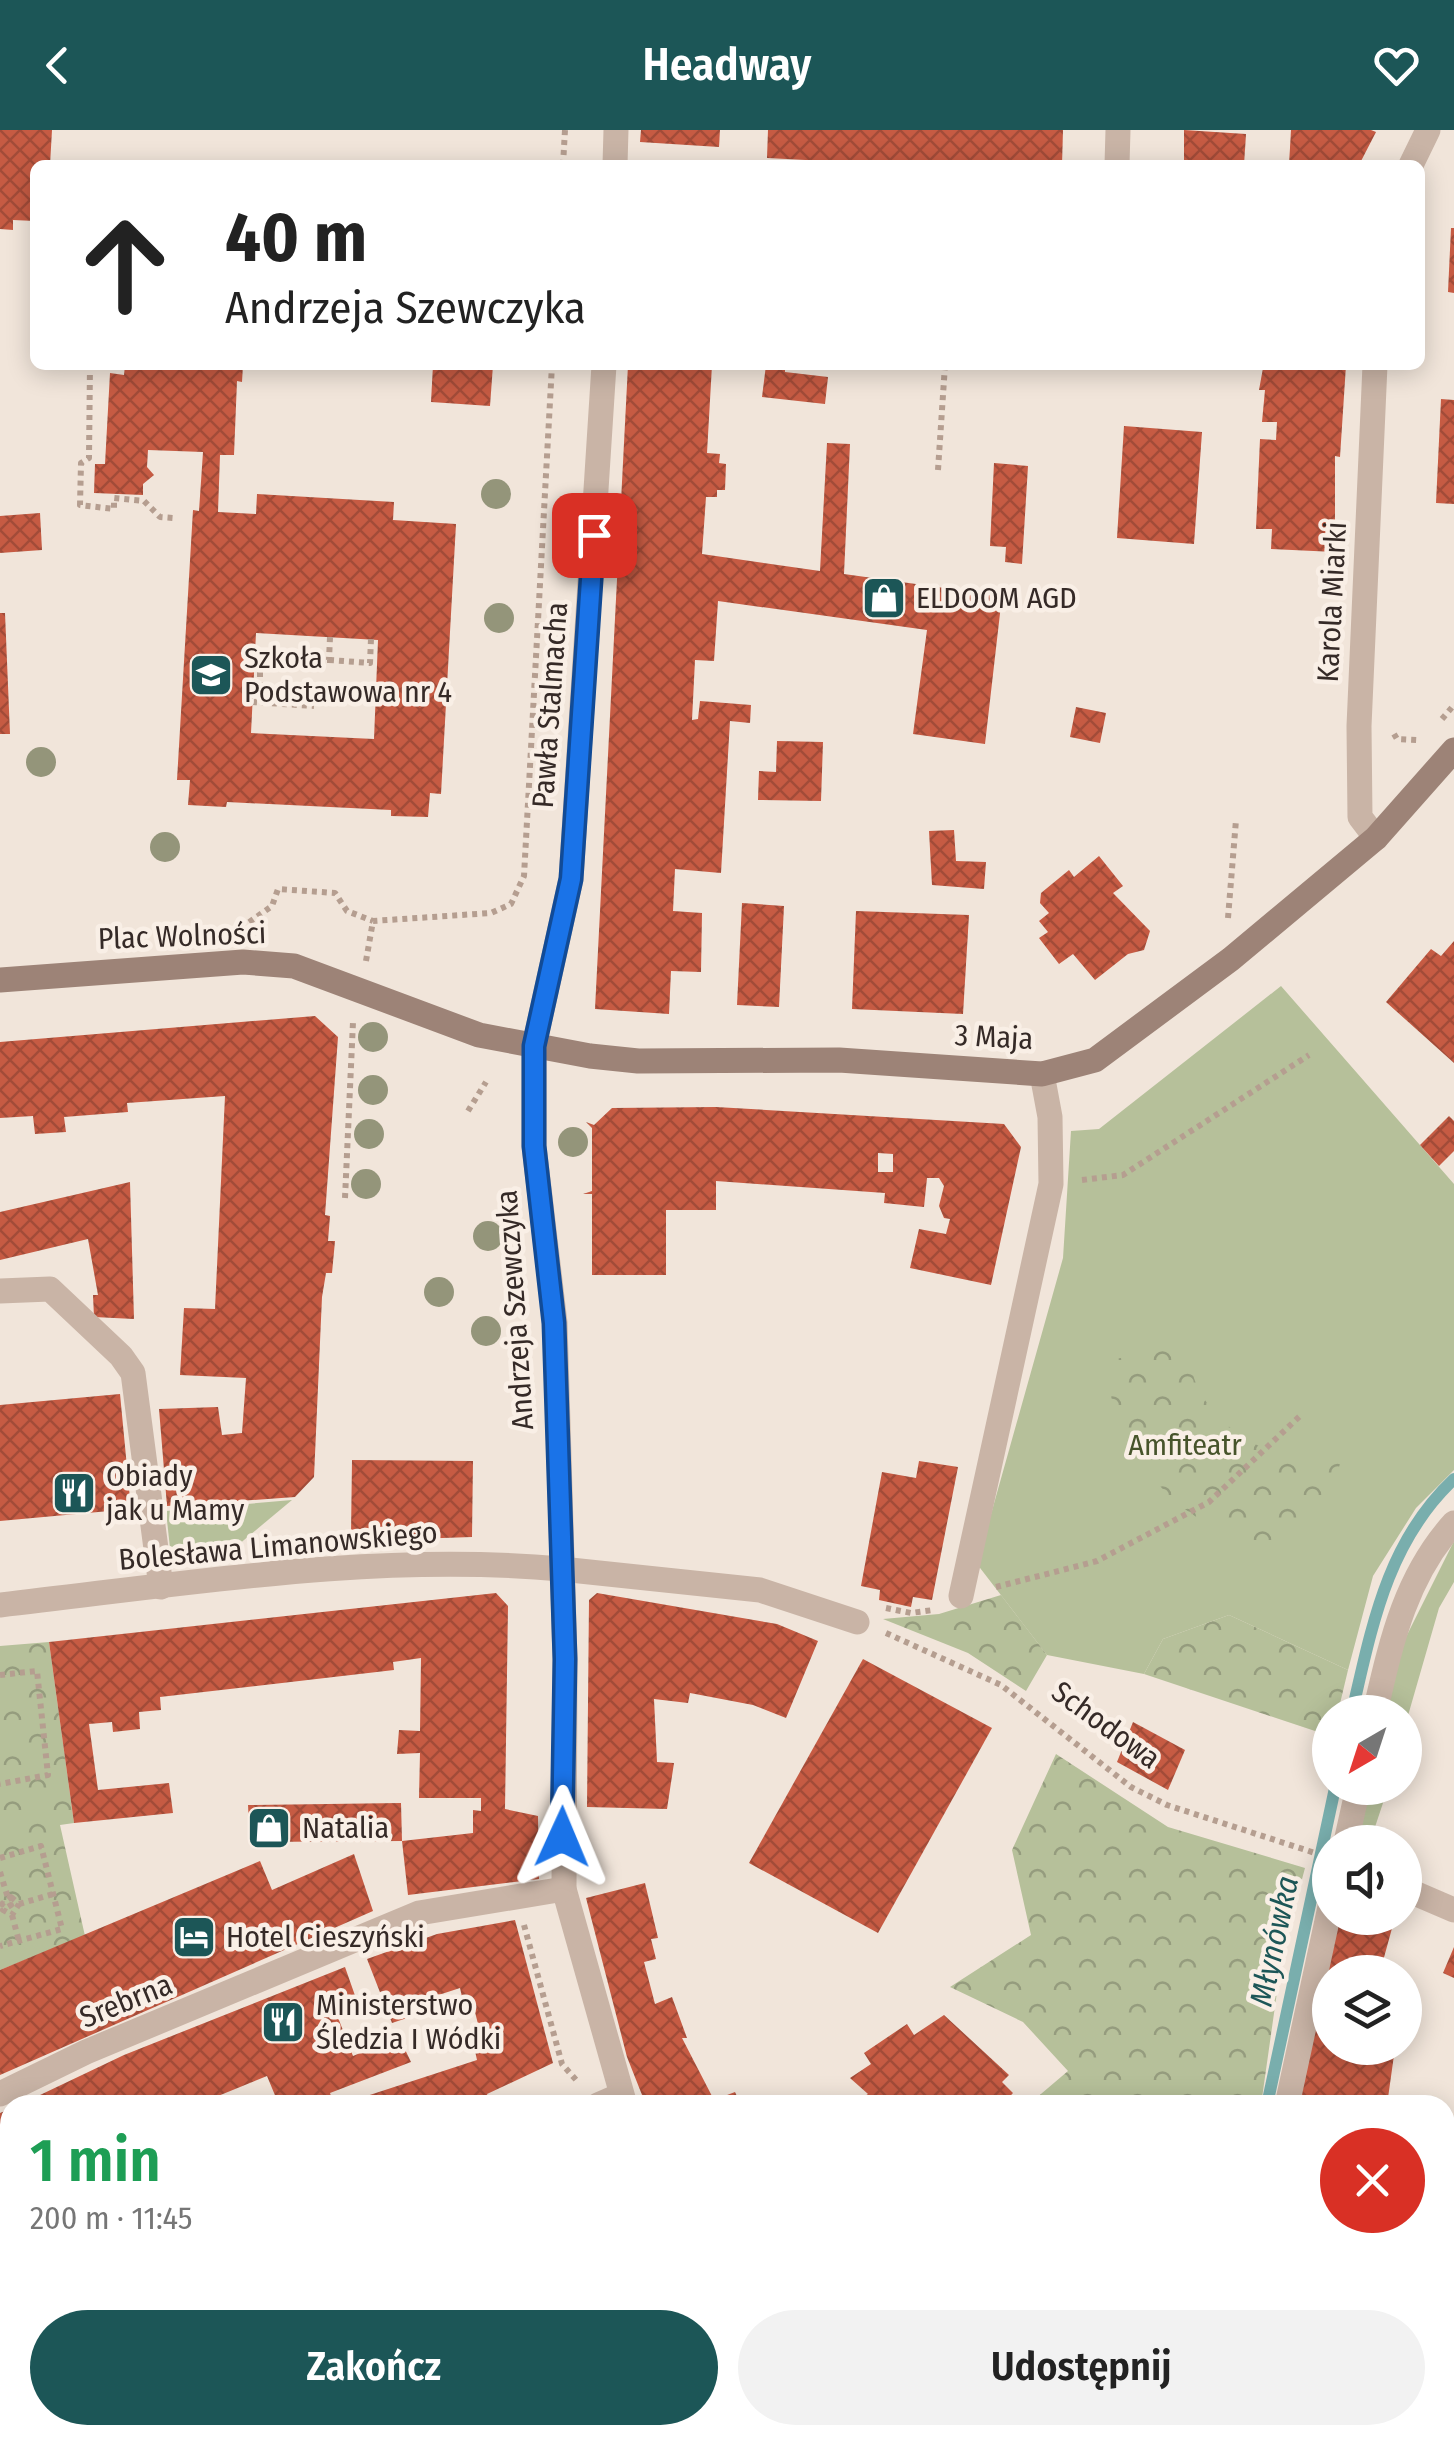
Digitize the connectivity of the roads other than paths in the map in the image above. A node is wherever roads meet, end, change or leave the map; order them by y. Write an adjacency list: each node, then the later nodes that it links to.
1 (616, 130): 4 (street)
2 (1118, 130): 5 (street)
3 (1428, 130): 6 (street)
4 (615, 160)
5 (1116, 160)
6 (1413, 160)
7 (604, 370): 12 (street, Pawła Stalmacha)
8 (1375, 370): 10 (street, Karola Miarki)
9 (1454, 750): 10 (street, 3 Maja)
10 (1376, 838): 13 (street, 3 Maja)
11 (0, 980): 12 (street, Plac Wolności)
12 (534, 1046): 13 (street, 3 Maja); 16 (street, Andrzeja Szewczyka)
13 (1042, 1074): 18 (street)
14 (0, 1291): 17 (street)
15 (1454, 1524): 21 (street)
16 (561, 1569): 17 (street, Bolesława Limanowskiego); 20 (street); 22 (street, Andrzeja Szewczyka)
17 (161, 1587): 19 (street, Bolesława Limanowskiego)
18 (960, 1596)
19 (0, 1605)
20 (857, 1621)
21 (1379, 1695)
22 (564, 1890): 26 (street, Srebrna); 27 (street, Andrzeja Szewczyka)
23 (1422, 1896): 24 (street)
24 (1454, 1910)
25 (1324, 1935): 28 (street)
26 (0, 2094)
27 (613, 2095)
28 (1289, 2095)

